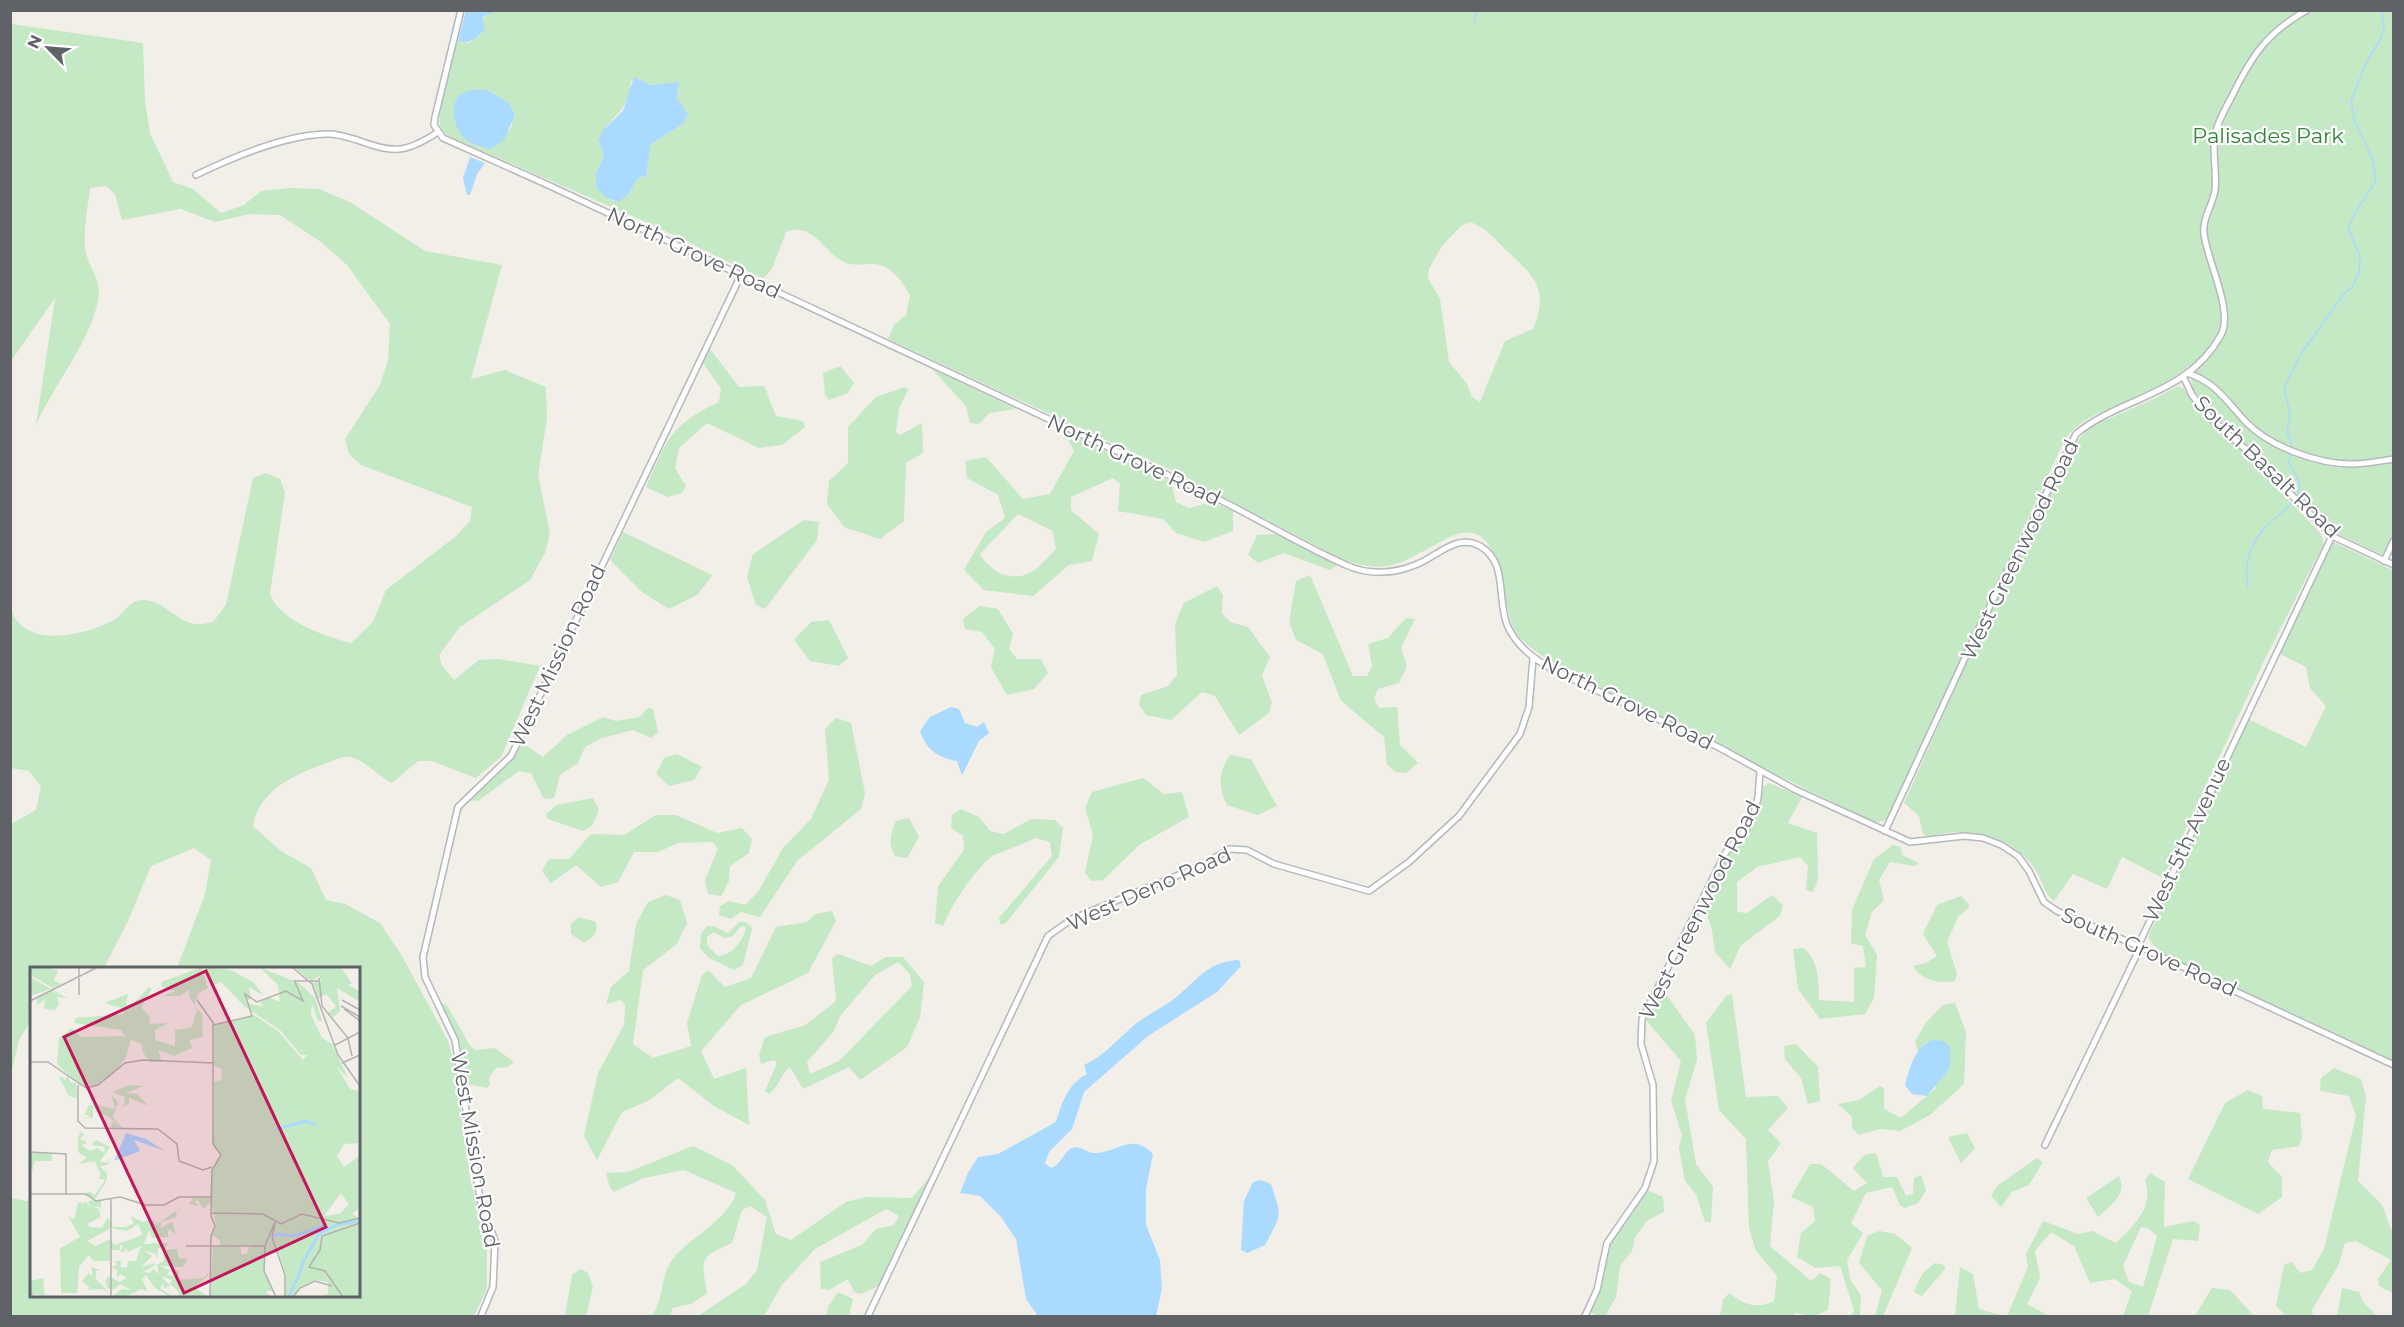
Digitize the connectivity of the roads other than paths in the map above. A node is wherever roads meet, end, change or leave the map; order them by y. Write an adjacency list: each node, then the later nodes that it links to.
1 (461, 10): 3 (street)
2 (2307, 10): 6 (street, West Greenwood Road)
3 (438, 132): 4 (street); 5 (street, North Grove Road)
4 (196, 176)
5 (741, 275): 12 (street, North Grove Road); 18 (street, West Mission Road)
6 (2185, 374): 7 (street); 8 (street, South Basalt Road); 14 (street, West Greenwood Road)
7 (2394, 459)
8 (2332, 536): 10 (street, South Basalt Road); 15 (street, West 5th Avenue)
9 (2394, 540): 10 (street)
10 (2384, 561): 11 (street, South Basalt Road)
11 (2394, 565)
12 (1533, 658): 13 (street, North Grove Road); 19 (street, West Deno Road)
13 (1760, 772): 14 (street, South Grove Road); 20 (street, West Greenwood Road)
14 (1885, 831): 15 (street, South Grove Road)
15 (2138, 945): 16 (street, South Grove Road); 17 (street, West 5th Avenue)
16 (2394, 1065)
17 (2045, 1145)
18 (481, 1317)
19 (868, 1317)
20 (1585, 1317)

